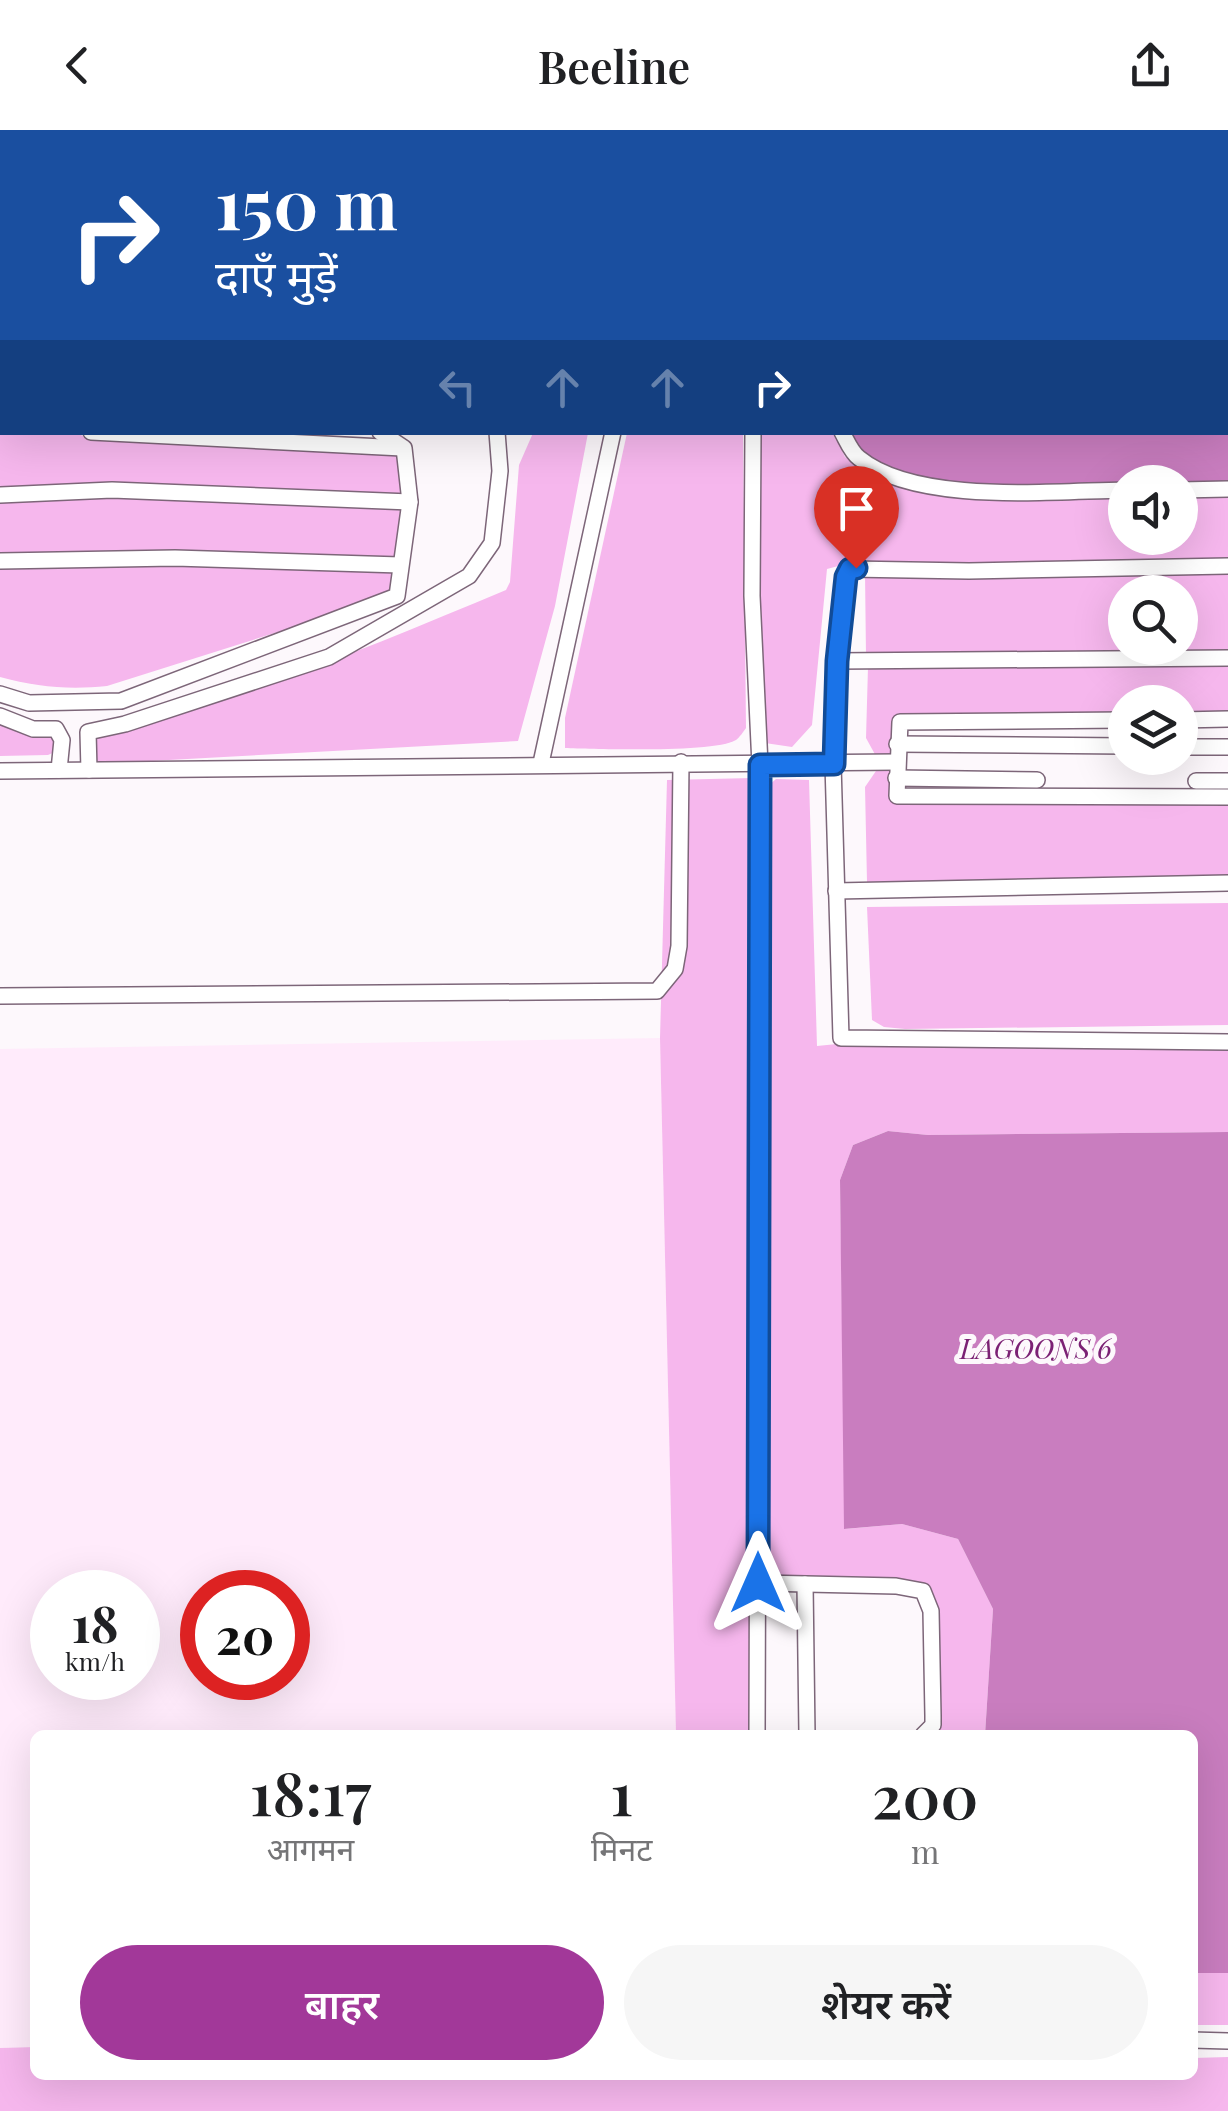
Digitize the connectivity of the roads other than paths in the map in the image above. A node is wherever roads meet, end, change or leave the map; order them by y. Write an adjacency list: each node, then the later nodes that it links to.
1 (150, 435): 7 (lane)
2 (384, 435): 7 (lane)
3 (496, 435): 32 (lane)
4 (612, 435): 28 (lane)
5 (753, 435): 30 (lane)
6 (844, 435): 9 (lane)
7 (404, 448): 12 (lane)
8 (1228, 489): 10 (lane)
9 (1108, 490)
10 (1198, 490)
11 (0, 495): 12 (lane)
12 (410, 502): 14 (lane)
13 (0, 561): 14 (lane)
14 (400, 565): 18 (lane)
15 (1228, 566): 17 (lane)
16 (1228, 658): 17 (lane)
17 (837, 661): 29 (lane)
18 (0, 694)
19 (0, 716): 31 (lane)
20 (1108, 720): 23 (lane)
21 (1198, 720): 22 (lane)
22 (1228, 720)
23 (897, 744): 24 (lane); 33 (lane)
24 (1108, 746)
25 (1198, 747): 26 (lane)
26 (1228, 747)
27 (681, 762): 28 (lane); 30 (lane); 41 (lane)
28 (541, 763): 32 (lane)
29 (834, 764): 30 (lane); 33 (lane); 40 (lane)
30 (760, 765): 43 (lane)
31 (59, 770): 32 (lane); 34 (lane)
32 (89, 770)
33 (897, 770): 35 (lane); 38 (lane)
34 (0, 771)
35 (1037, 780)
36 (1196, 781): 37 (lane)
37 (1228, 781)
38 (1228, 797)
39 (1228, 883): 40 (lane)
40 (836, 891): 42 (lane)
41 (0, 996)
42 (1228, 1042)
43 (758, 1583): 44 (lane); 45 (lane)
44 (805, 1584): 46 (lane); 47 (lane)
45 (757, 1730)
46 (807, 1730)
47 (927, 1730)
48 (1198, 2040): 49 (lane)
49 (1228, 2041)

